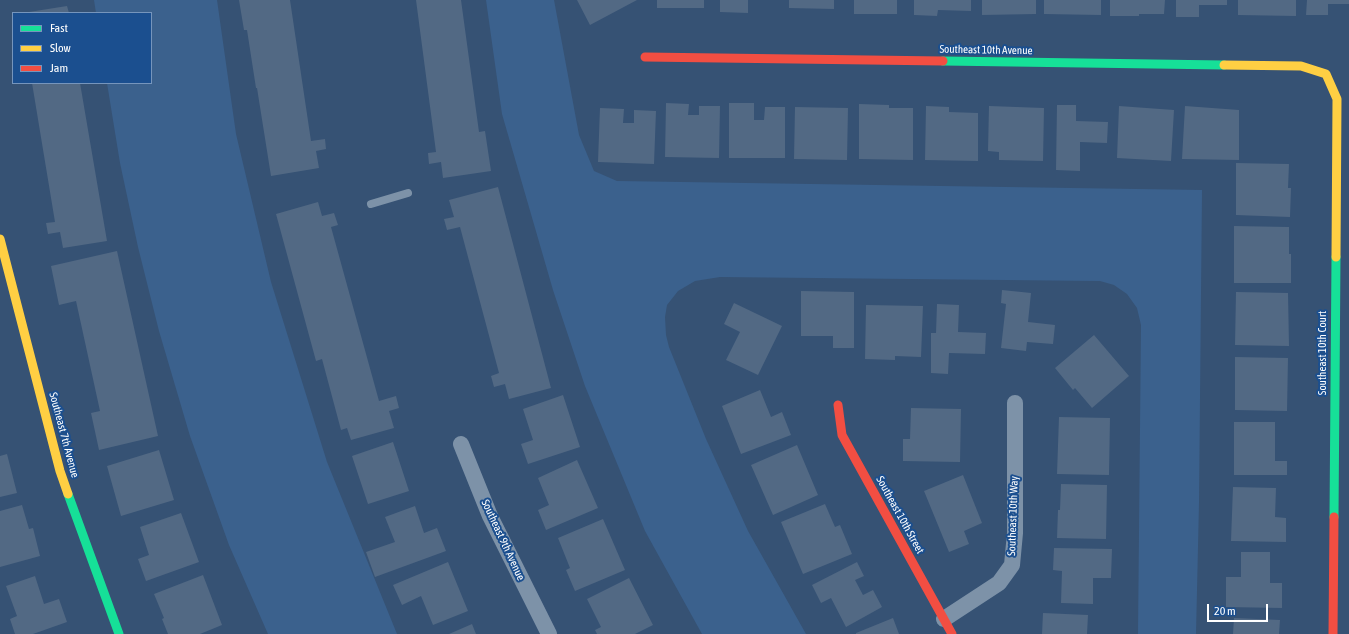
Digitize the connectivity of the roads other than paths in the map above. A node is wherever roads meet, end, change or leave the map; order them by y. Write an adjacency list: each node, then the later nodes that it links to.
1 (645, 57): 2 (street, Southeast 10th Avenue)
2 (1326, 74): 13 (street, Southeast 10th Court)
3 (408, 193): 4 (lane)
4 (371, 204)
5 (0, 239): 10 (street, Southeast 7th Avenue)
6 (1015, 403): 9 (street, Southeast 10th Way)
7 (838, 405): 9 (street, Southeast 10th Street)
8 (461, 444): 11 (street, Southeast 9th Avenue)
9 (944, 619): 12 (street, Southeast 10th Street)
10 (119, 634)
11 (549, 634)
12 (952, 634)
13 (1333, 634)

